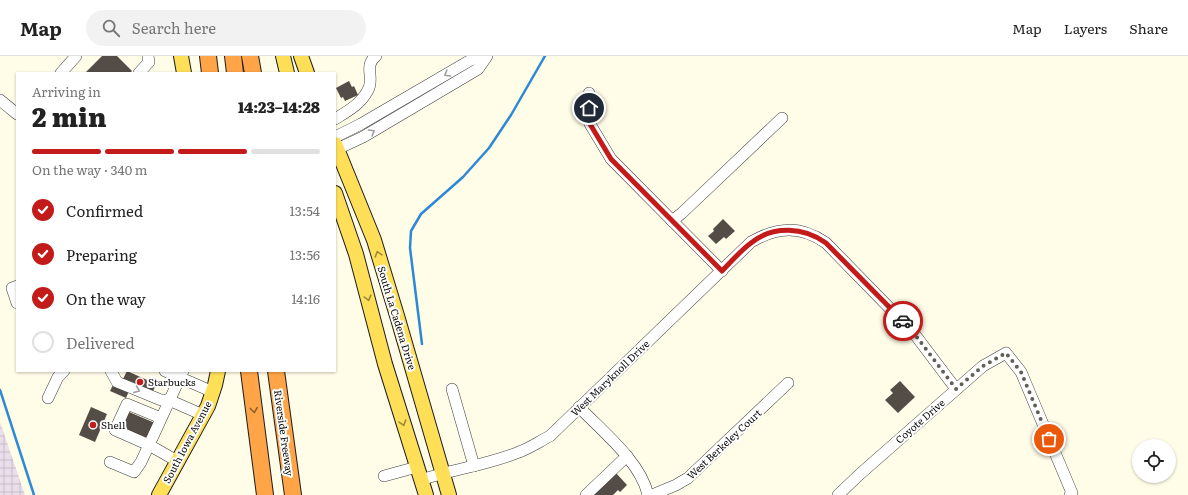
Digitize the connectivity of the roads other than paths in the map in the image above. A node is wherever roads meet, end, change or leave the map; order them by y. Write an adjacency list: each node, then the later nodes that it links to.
1 (76, 56): 12 (street)
2 (148, 56): 13 (street)
3 (181, 56): 14 (main road)
4 (208, 56): 15 (highway)
5 (233, 56): 16 (highway)
6 (250, 56): 17 (highway)
7 (283, 56): 18 (main road)
8 (301, 56): 19 (main road)
9 (376, 56): 23 (street)
10 (481, 56): 25 (street, one-way to 25)
11 (487, 56): 25 (street, one-way to 11)
12 (62, 72)
13 (140, 72)
14 (184, 72)
15 (210, 72)
16 (235, 72)
17 (253, 72)
18 (287, 72)
19 (307, 72)
20 (589, 93): 27 (street)
21 (0, 100): 22 (street)
22 (16, 113)
23 (336, 117)
24 (782, 118): 27 (street)
25 (336, 145): 54 (main road, South La Cadena Drive, one-way to 25)
26 (336, 196): 53 (main road, one-way to 53)
27 (672, 221): 28 (street)
28 (722, 271): 40 (street, West Maryknoll Drive); 44 (street, West Maryknoll Drive)
29 (16, 286): 30 (street)
30 (16, 300)
31 (63, 372): 42 (street)
32 (112, 372): 43 (street, one-way to 43)
33 (170, 372): 37 (street)
34 (218, 372): 41 (main road, South Iowa Avenue)
35 (248, 372): 51 (highway, one-way to 51)
36 (276, 372): 60 (highway, Riverside Freeway)
37 (181, 374): 41 (street); 43 (street)
38 (788, 383): 65 (street, West Berkeley Court)
39 (452, 389): 52 (street)
40 (956, 389): 57 (street, Coyote Drive); 66 (street, Coyote Drive)
41 (213, 392): 45 (main road, South Iowa Avenue)
42 (48, 398)
43 (169, 400): 45 (street); 46 (street)
44 (579, 407): 48 (street); 52 (street, West Maryknoll Drive)
45 (203, 415): 49 (main road, South Iowa Avenue)
46 (161, 418): 47 (street); 47 (street)
47 (149, 445): 49 (street); 50 (street)
48 (627, 456): 63 (street); 64 (street)
49 (177, 461): 56 (main road, South Iowa Avenue)
50 (110, 462)
51 (260, 462): 58 (highway); 59 (highway)
52 (474, 466): 54 (street, West Maryknoll Drive)
53 (419, 473): 54 (street, West Maryknoll Drive); 55 (street, West Maryknoll Drive); 61 (main road)
54 (442, 473): 62 (main road, South La Cadena Drive)
55 (384, 476)
56 (161, 492)
57 (1071, 494)
58 (255, 495)
59 (265, 495)
60 (293, 495)
61 (426, 495)
62 (449, 495)
63 (586, 495)
64 (648, 495)
65 (652, 495)
66 (838, 495)

